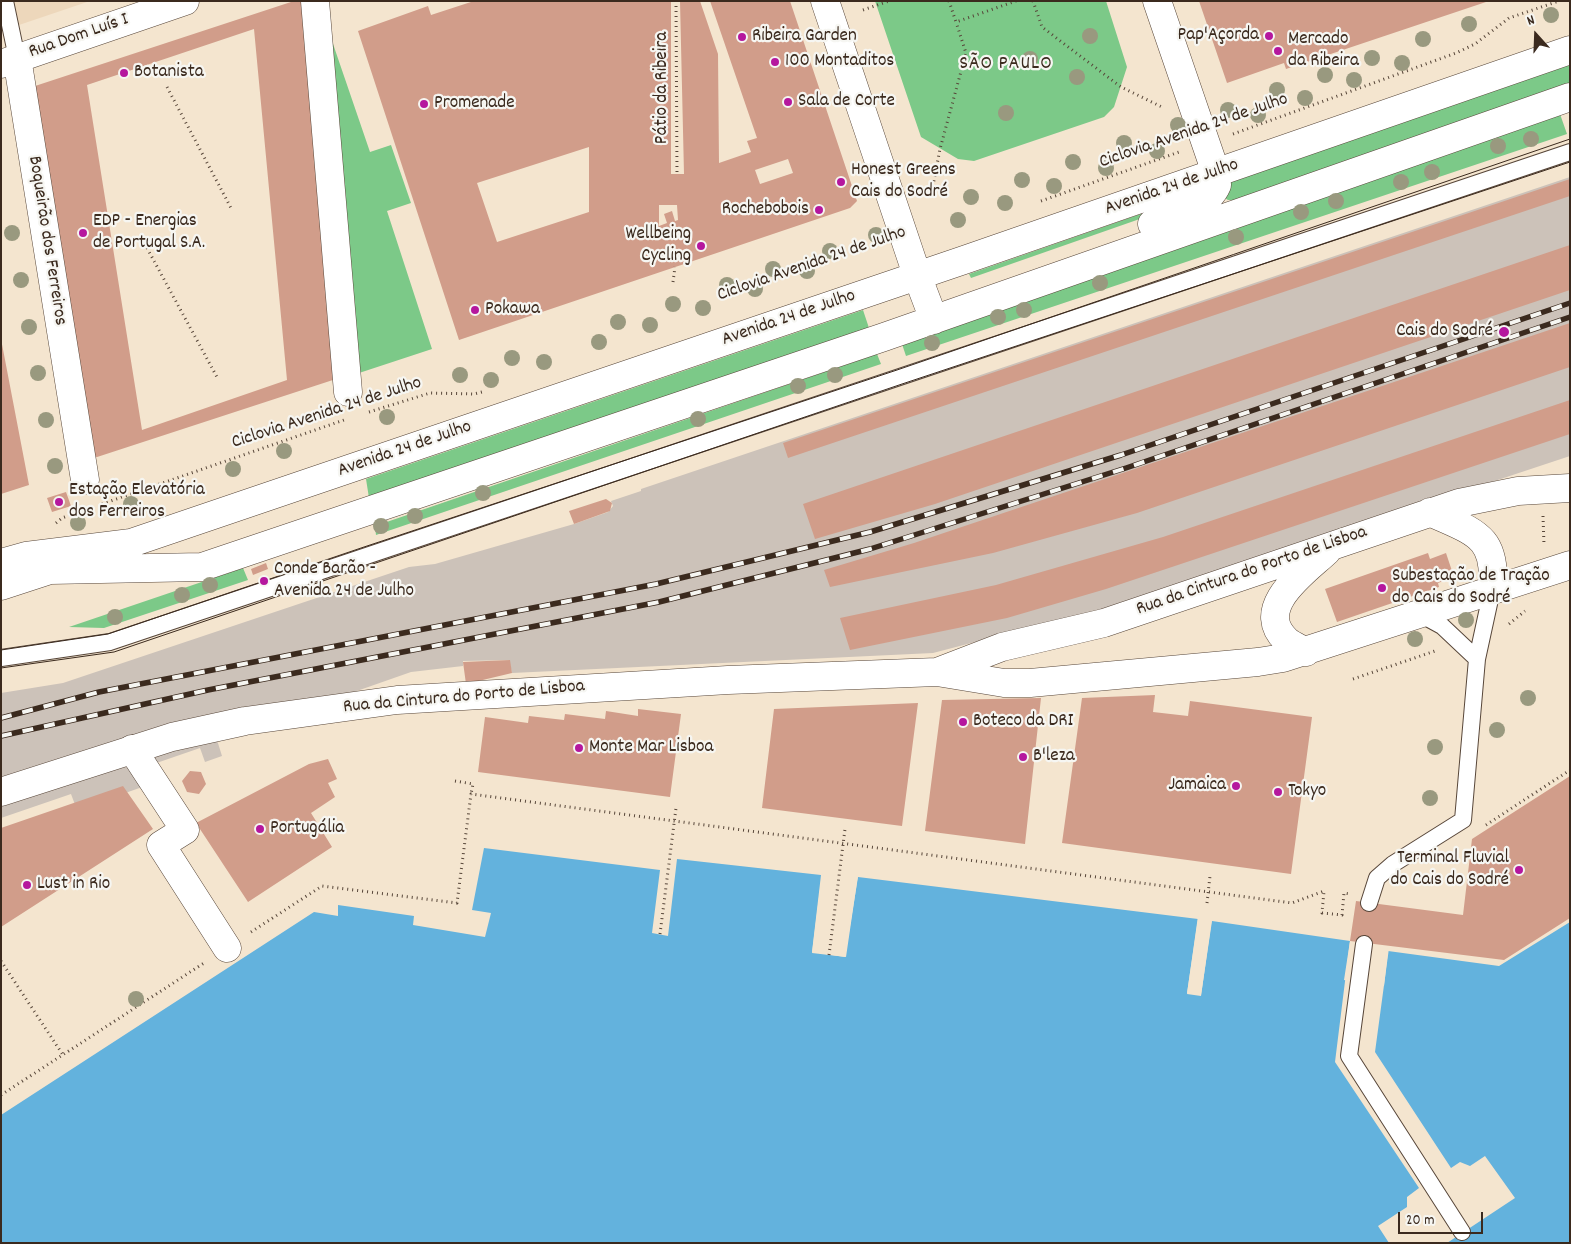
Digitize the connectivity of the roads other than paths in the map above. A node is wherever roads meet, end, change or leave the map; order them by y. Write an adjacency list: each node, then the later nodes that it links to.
1 (5, 1): 7 (lane, Boqueirão dos Ferreiros)
2 (185, 1): 7 (street, Rua Dom Luís I)
3 (315, 1): 14 (street)
4 (825, 1): 12 (street)
5 (1157, 1): 10 (street)
6 (1570, 50): 10 (street, Avenida 24 de Julho)
7 (9, 61): 15 (street, Boqueirão dos Ferreiros)
8 (1570, 97): 11 (street)
9 (1570, 152): 25 (lane)
10 (1216, 173): 11 (street); 12 (street, Avenida 24 de Julho)
11 (1094, 263): 13 (street)
12 (917, 275): 13 (street); 19 (street, Avenida 24 de Julho)
13 (934, 320): 21 (street)
14 (348, 392)
15 (85, 480)
16 (1570, 488): 17 (street, Rua da Cintura do Porto de Lisboa)
17 (1430, 512): 18 (street, Rua da Cintura do Porto de Lisboa); 22 (street)
18 (1336, 543): 24 (street); 27 (street, Rua da Cintura do Porto de Lisboa)
19 (1, 564)
20 (1560, 568): 22 (street, Rua da Cintura do Porto de Lisboa)
21 (1, 586)
22 (1492, 590): 23 (street, Rua da Cintura do Porto de Lisboa); 26 (lane)
23 (1420, 614): 24 (street, Rua da Cintura do Porto de Lisboa); 26 (lane)
24 (1306, 652): 27 (street, Rua da Cintura do Porto de Lisboa)
25 (1, 658)
26 (1478, 659): 30 (lane)
27 (937, 672): 28 (street, Rua da Cintura do Porto de Lisboa)
28 (132, 749): 29 (street, Rua da Cintura do Porto de Lisboa); 32 (street)
29 (1, 792)
30 (1369, 903)
31 (1364, 944): 33 (lane)
32 (227, 948)
33 (1462, 1232)

